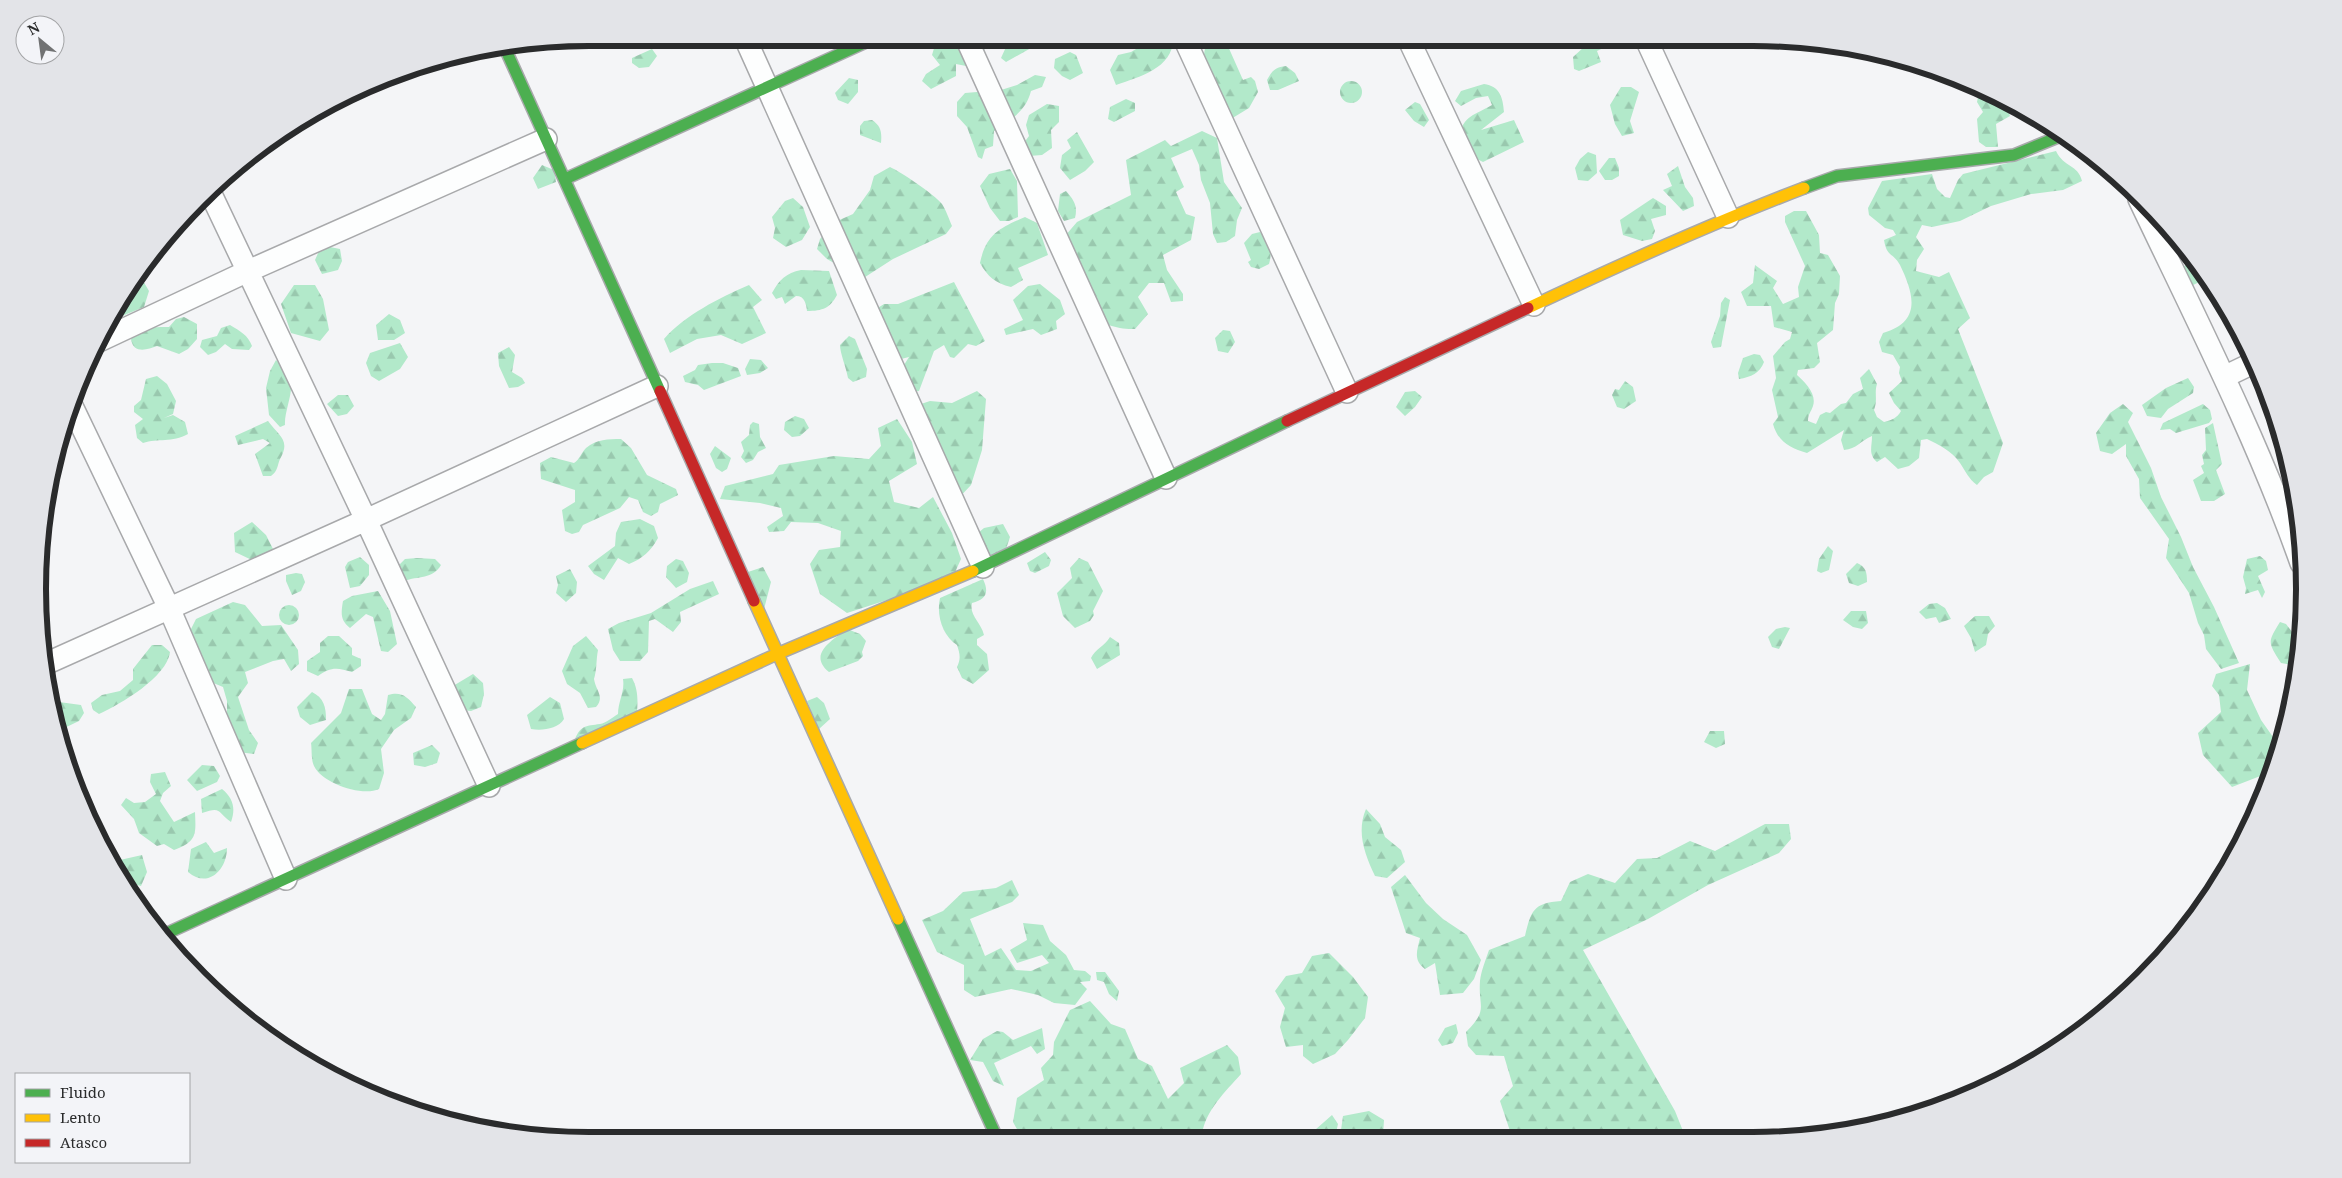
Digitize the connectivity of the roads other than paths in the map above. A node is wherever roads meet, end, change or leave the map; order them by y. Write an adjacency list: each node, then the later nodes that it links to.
1 (749, 46): 8 (street)
2 (857, 46): 8 (street)
3 (970, 46): 23 (street)
4 (1188, 46): 21 (street)
5 (1412, 46): 16 (street)
6 (1650, 46): 14 (street)
7 (507, 53): 10 (street)
8 (768, 86): 11 (street); 26 (street)
9 (2055, 138): 14 (street)
10 (546, 139): 11 (street); 15 (street)
11 (565, 179): 20 (street)
12 (213, 198): 15 (street)
13 (2147, 216): 19 (street)
14 (1728, 217): 16 (street)
15 (246, 272): 17 (street); 24 (street)
16 (1534, 305): 21 (street)
17 (109, 336)
18 (2247, 366): 19 (street)
19 (2224, 377): 25 (street)
20 (657, 386): 24 (street); 28 (street)
21 (1347, 392): 23 (street)
22 (76, 412): 27 (street)
23 (1166, 478): 26 (street)
24 (366, 520): 27 (street); 30 (street)
25 (2294, 543)
26 (983, 567): 28 (street)
27 (169, 608): 29 (street); 31 (street)
28 (777, 654): 30 (street); 33 (street)
29 (51, 661)
30 (489, 786): 31 (street)
31 (286, 879): 32 (street)
32 (169, 932)
33 (994, 1132)

